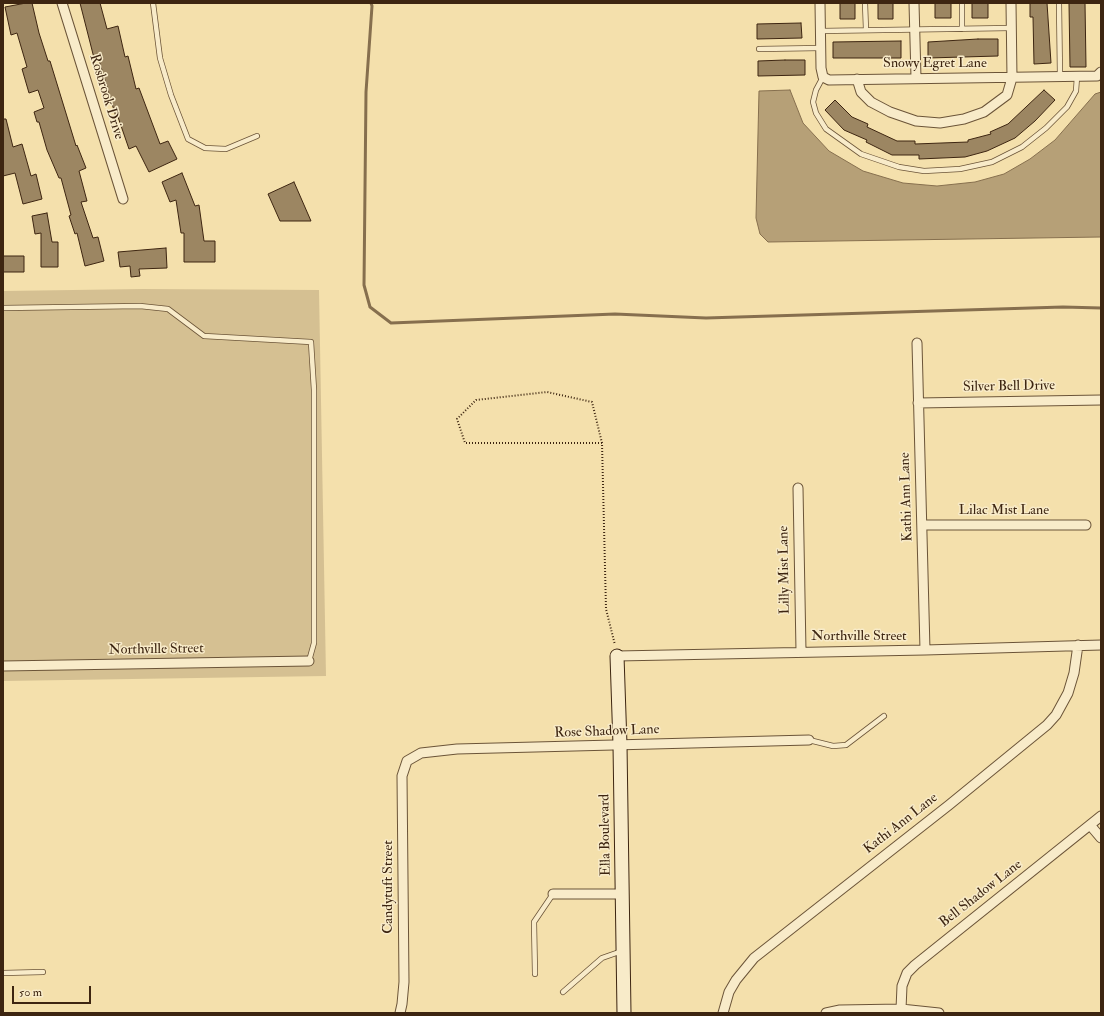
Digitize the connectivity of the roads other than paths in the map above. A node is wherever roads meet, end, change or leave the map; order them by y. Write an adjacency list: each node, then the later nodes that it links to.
1 (62, 3): 24 (street, Rosbrook Drive)
2 (153, 3): 23 (lane)
3 (820, 3): 13 (street)
4 (865, 3): 12 (lane)
5 (914, 3): 10 (street)
6 (962, 3): 11 (lane)
7 (1011, 3): 9 (street)
8 (1059, 3): 19 (lane)
9 (1011, 28): 11 (lane); 21 (street)
10 (915, 29): 11 (lane); 12 (lane); 20 (street)
11 (962, 29)
12 (866, 30): 13 (lane)
13 (820, 31): 14 (street)
14 (820, 48): 15 (lane); 17 (street)
15 (759, 49)
16 (1101, 72): 18 (street, Snowy Egret Lane)
17 (823, 76): 18 (lane); 22 (street, Snowy Egret Lane)
18 (1077, 76): 19 (street, Snowy Egret Lane)
19 (1060, 77): 21 (street, Snowy Egret Lane)
20 (916, 78): 21 (street, Snowy Egret Lane); 22 (street, Snowy Egret Lane)
21 (1012, 78): 22 (street)
22 (857, 79)
23 (257, 136)
24 (123, 199)
25 (3, 308): 37 (lane)
26 (917, 343): 28 (street, Kathi Ann Lane)
27 (1101, 400): 28 (street, Silver Bell Drive)
28 (918, 403): 30 (street, Kathi Ann Lane)
29 (798, 488): 35 (street, Lilly Mist Lane)
30 (922, 525): 31 (street, Lilac Mist Lane); 34 (street, Kathi Ann Lane)
31 (1086, 525)
32 (1101, 644): 33 (street, Northville Street)
33 (1078, 645): 34 (street, Northville Street); 56 (street, Kathi Ann Lane)
34 (925, 650): 35 (street, Northville Street)
35 (801, 651): 36 (street, Northville Street)
36 (617, 656): 41 (street, Ella Boulevard)
37 (309, 661): 38 (street, Northville Street)
38 (3, 666)
39 (884, 716): 40 (lane)
40 (809, 740): 41 (street, Rose Shadow Lane)
41 (620, 745): 42 (street, Rose Shadow Lane); 47 (street, Ella Boulevard)
42 (407, 761): 54 (street, Candytuft Street)
43 (1101, 816): 44 (street, Bell Shadow Lane)
44 (1090, 825): 45 (street); 53 (street, Bell Shadow Lane)
45 (1101, 838)
46 (553, 894): 47 (street); 51 (lane)
47 (623, 894): 48 (street, Ella Boulevard)
48 (624, 951): 52 (lane); 55 (street, Ella Boulevard)
49 (43, 972): 50 (lane)
50 (3, 973)
51 (535, 974)
52 (563, 992)
53 (901, 1009): 57 (street); 58 (street)
54 (400, 1013)
55 (624, 1013)
56 (723, 1013)
57 (826, 1013)
58 (939, 1013)

